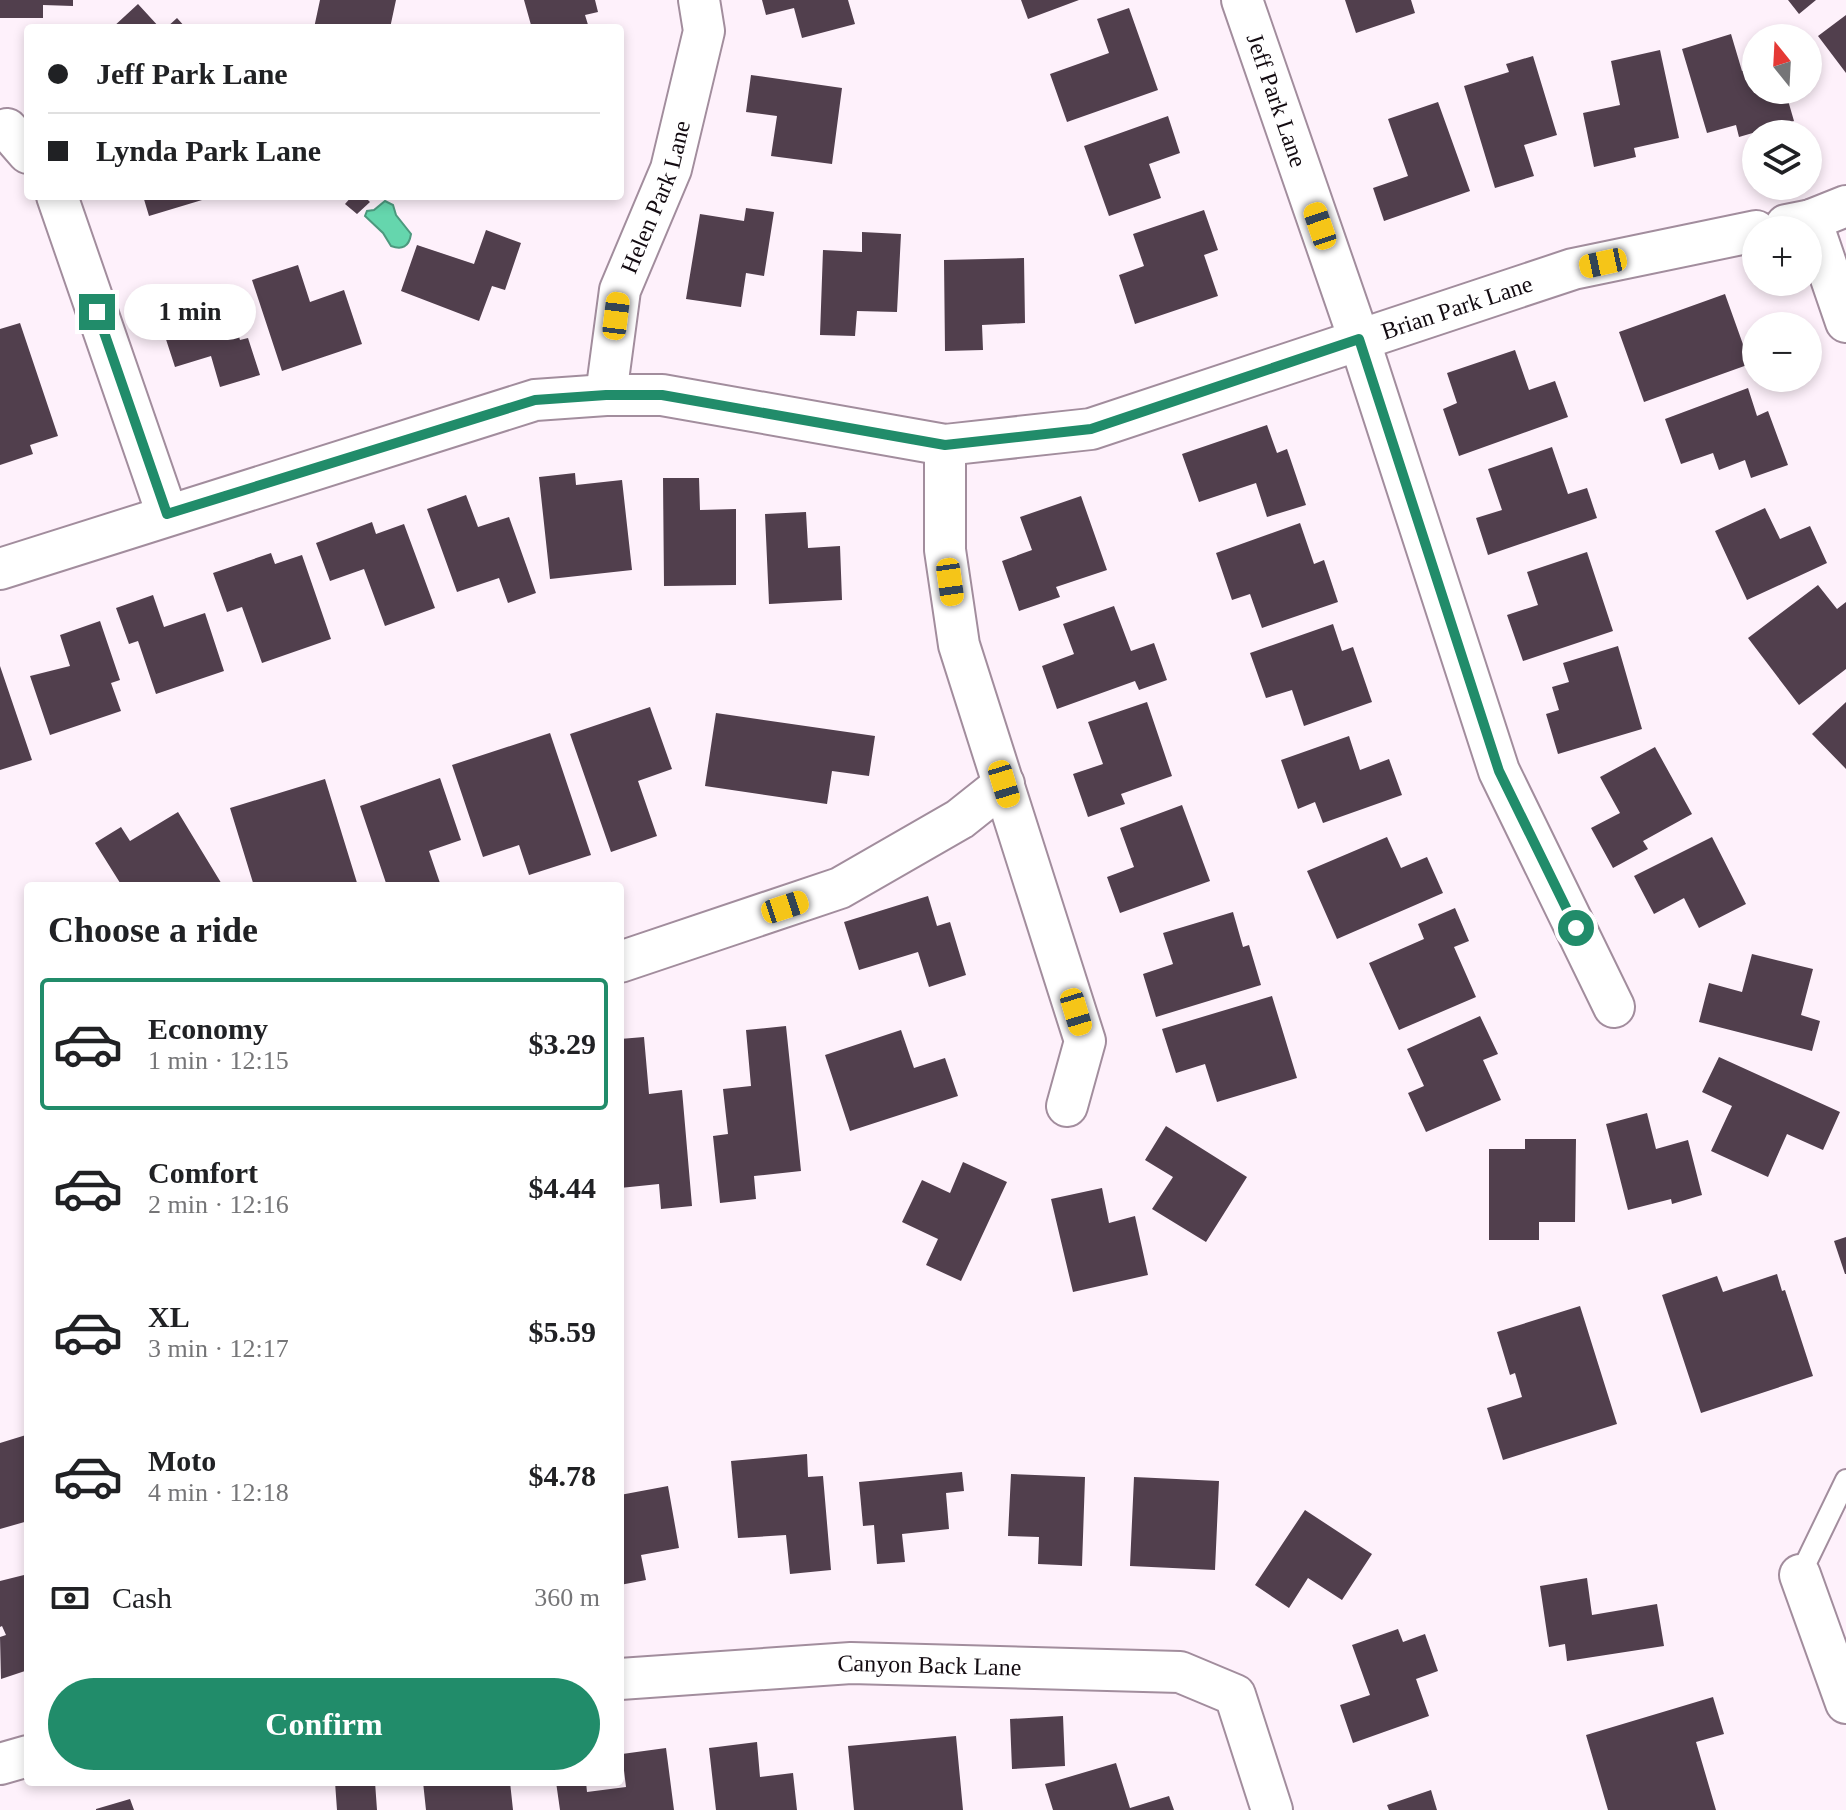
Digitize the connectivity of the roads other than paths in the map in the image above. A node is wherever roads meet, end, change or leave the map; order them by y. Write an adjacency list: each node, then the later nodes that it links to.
1 (699, 0): 8 (street, Helen Park Lane)
2 (1242, 0): 7 (street, Jeff Park Lane)
3 (58, 200): 10 (street)
4 (1829, 213): 6 (street)
5 (1742, 234): 7 (street, Brian Park Lane)
6 (1846, 322)
7 (1359, 339): 9 (street, Brian Park Lane); 14 (street, Jeff Park Lane)
8 (606, 395): 9 (street, Brian Park Lane); 10 (street, Brian Park Lane)
9 (945, 445): 12 (street)
10 (167, 514): 11 (street, Brian Park Lane)
11 (0, 569)
12 (1004, 784): 13 (street); 15 (street)
13 (624, 961)
14 (1614, 1007)
15 (1067, 1106)
16 (1846, 1480): 17 (lane)
17 (1800, 1575): 19 (street)
18 (624, 1679): 22 (street, Canyon Back Lane)
19 (1846, 1703)
20 (24, 1757): 21 (street)
21 (0, 1764)
22 (1272, 1810)

